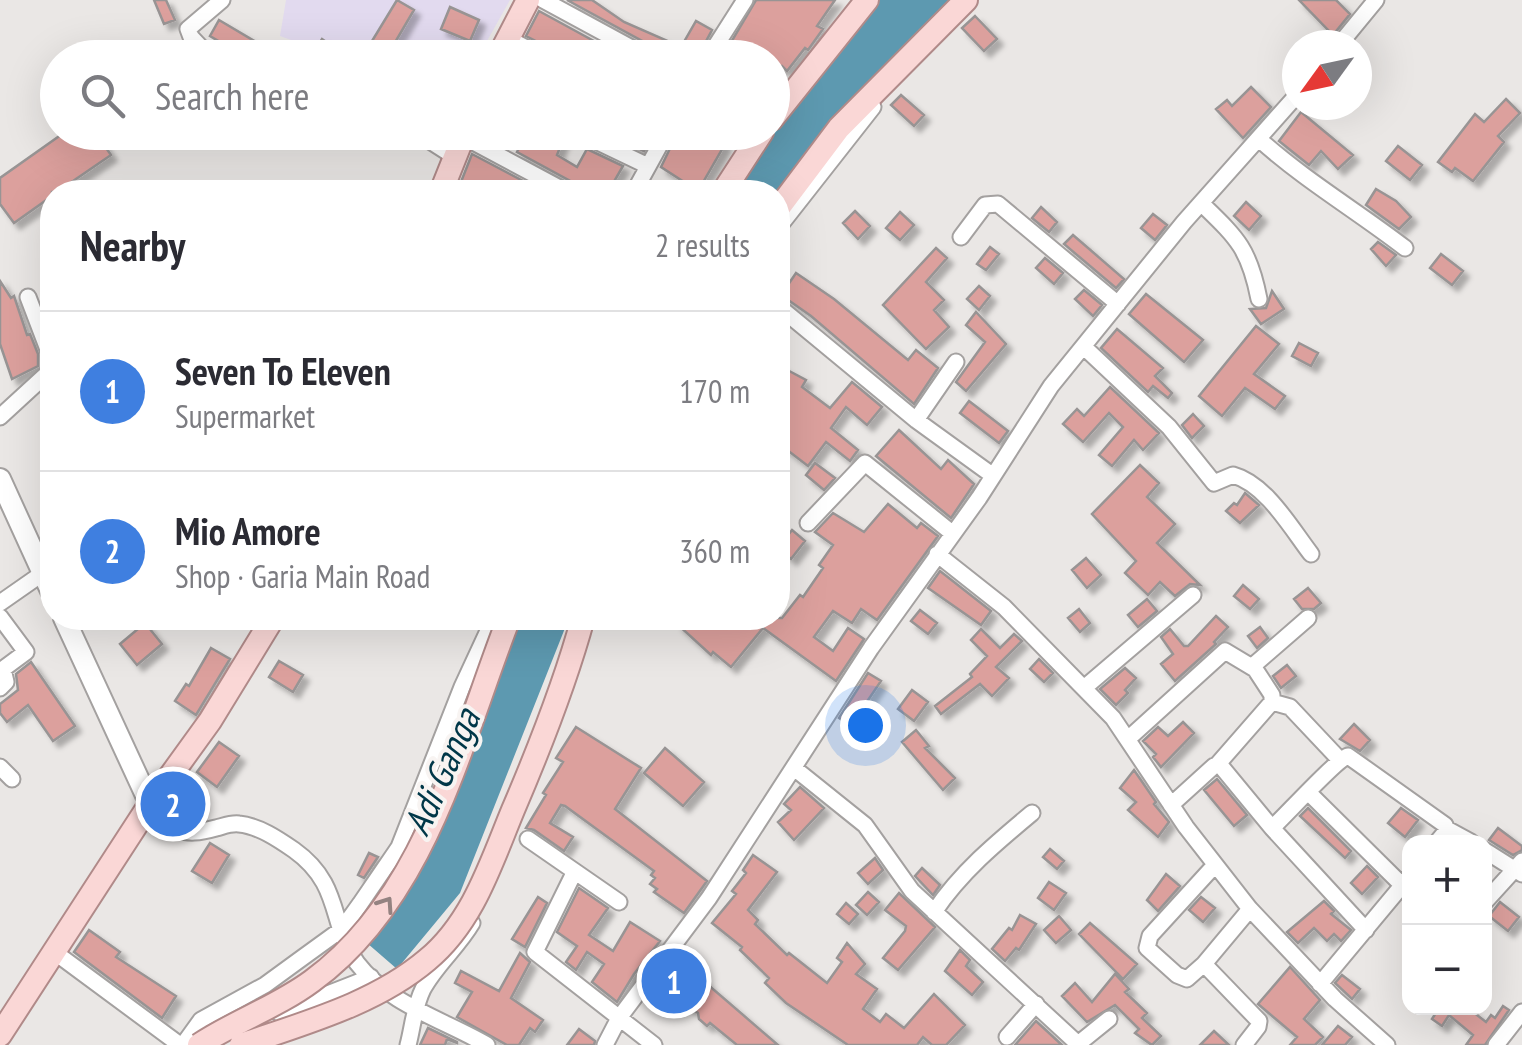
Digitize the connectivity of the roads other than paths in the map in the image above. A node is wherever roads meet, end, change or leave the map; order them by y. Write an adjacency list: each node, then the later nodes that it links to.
1 (222, 0): 10 (street)
2 (528, 0): 11 (main road)
3 (543, 0): 12 (street)
4 (745, 0): 13 (street)
5 (856, 0): 15 (street)
6 (867, 0): 16 (main road)
7 (966, 0): 14 (main road)
8 (1376, 0): 9 (street)
9 (1351, 30)
10 (194, 40)
11 (507, 40)
12 (617, 40)
13 (719, 40)
14 (921, 44): 31 (main road); 33 (street)
15 (790, 82)
16 (790, 96)
17 (1282, 113): 18 (street)
18 (1260, 140): 32 (street); 35 (street)
19 (458, 150): 26 (main road)
20 (478, 150): 27 (street)
21 (615, 150): 25 (street)
22 (657, 150): 25 (street)
23 (741, 150): 29 (street)
24 (750, 150): 30 (main road)
25 (648, 166): 28 (street)
26 (446, 180)
27 (542, 180)
28 (640, 180)
29 (722, 180)
30 (731, 180)
31 (790, 193)
32 (1201, 203): 37 (street); 38 (street)
33 (790, 213)
34 (961, 237): 38 (street)
35 (1405, 248)
36 (28, 298): 40 (street)
37 (1258, 299)
38 (1118, 304): 41 (street)
39 (790, 316): 45 (street)
40 (40, 329)
41 (1084, 347): 46 (street); 51 (street)
42 (956, 362): 45 (street)
43 (40, 380): 44 (street)
44 (0, 418)
45 (916, 420): 46 (street)
46 (992, 475): 49 (street)
47 (0, 479): 52 (main road)
48 (808, 523): 49 (street)
49 (952, 534): 50 (street)
50 (938, 554): 66 (street); 72 (street)
51 (1311, 554)
52 (40, 566)
53 (40, 586): 55 (street)
54 (1193, 595): 66 (street)
55 (0, 603)
56 (0, 617): 65 (street)
57 (1308, 618): 64 (street)
58 (70, 630): 75 (main road)
59 (266, 630): 75 (main road)
60 (489, 630): 93 (street)
61 (504, 630): 108 (main road, one-way to 61, bridge)
62 (579, 630): 109 (main road, bridge)
63 (590, 630): 100 (street)
64 (1255, 668): 67 (street); 68 (street)
65 (0, 688)
66 (1084, 688): 68 (street)
67 (1272, 702): 69 (street); 70 (street)
68 (1129, 738): 76 (street)
69 (1339, 759): 74 (street); 79 (street)
70 (1218, 765): 76 (street); 78 (street)
71 (0, 767): 73 (street)
72 (794, 768): 92 (street); 102 (street)
73 (12, 779)
74 (1309, 793): 78 (street); 87 (street)
75 (150, 804): 93 (street); 95 (main road)
76 (1172, 805): 84 (street)
77 (1032, 813): 92 (street)
78 (1272, 828): 94 (street)
79 (1448, 828): 80 (street); 81 (street)
80 (1442, 835)
81 (1460, 835)
82 (528, 839): 86 (street)
83 (1492, 854): 85 (street)
84 (1214, 866): 91 (street); 96 (street)
85 (1520, 868): 89 (street)
86 (574, 873): 90 (street); 102 (street)
87 (1402, 876)
88 (1402, 885): 94 (street)
89 (1492, 895)
90 (619, 902)
91 (1250, 909): 96 (street); 98 (street)
92 (934, 912): 99 (street)
93 (342, 929): 97 (street); 107 (street)
94 (1366, 930): 98 (street)
95 (53, 951): 104 (main road); 106 (street)
96 (1204, 964): 114 (street)
97 (370, 976): 100 (street); 108 (street)
98 (1320, 984): 115 (street)
99 (1036, 1004): 103 (street); 105 (street)
100 (415, 1008): 110 (street); 111 (street)
101 (1522, 1012): 116 (street)
102 (619, 1018): 112 (street); 113 (street)
103 (1109, 1019)
104 (0, 1036)
105 (1008, 1037)
106 (162, 1039): 107 (street)
107 (182, 1045)
108 (203, 1045)
109 (242, 1045)
110 (408, 1045)
111 (487, 1045)
112 (604, 1045)
113 (654, 1045)
114 (1244, 1045)
115 (1387, 1045)
116 (1496, 1045)

